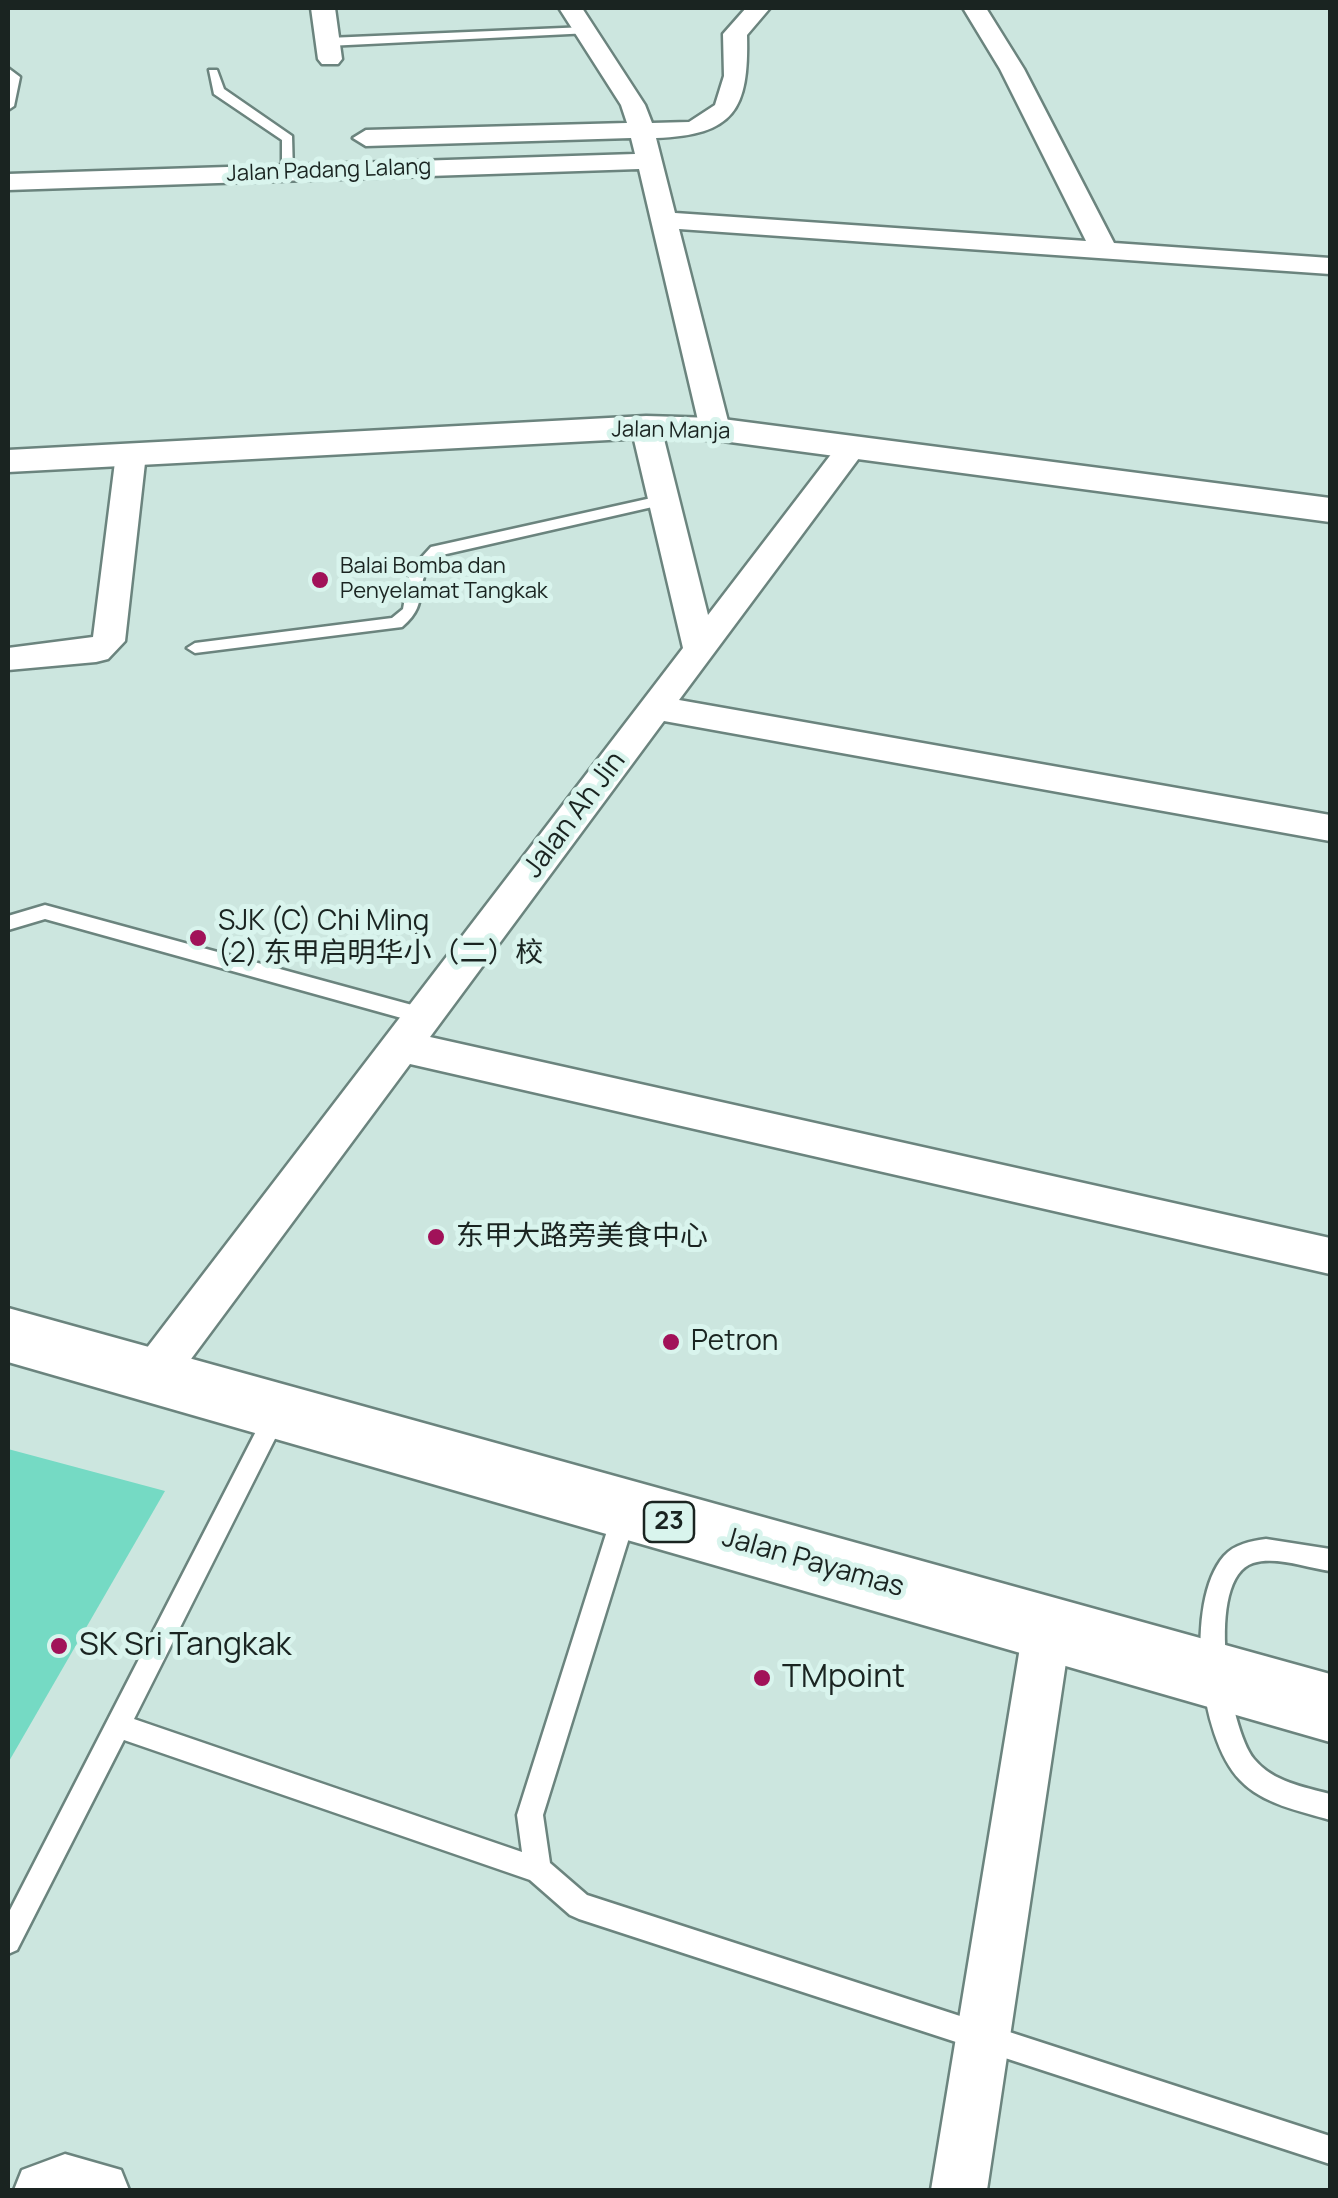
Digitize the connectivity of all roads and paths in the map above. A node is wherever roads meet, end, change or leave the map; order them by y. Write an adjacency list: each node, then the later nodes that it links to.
1 (323, 8): 5 (street)
2 (758, 8): 9 (street)
3 (975, 8): 15 (street)
4 (578, 19): 5 (lane); 9 (street)
5 (329, 51)
6 (8, 72): 8 (lane)
7 (213, 73): 12 (lane)
8 (8, 106)
9 (642, 132): 10 (street); 11 (street)
10 (366, 138)
11 (651, 161): 12 (street, Jalan Padang Lalang); 14 (street)
12 (288, 172): 13 (street, Jalan Padang Lalang)
13 (8, 182)
14 (662, 220): 15 (street); 18 (street)
15 (1104, 250): 16 (street)
16 (1330, 266)
17 (646, 427): 18 (street, Jalan Manja); 20 (street, Jalan Manja); 22 (street)
18 (715, 429): 19 (street, Jalan Manja)
19 (853, 446): 23 (street, Jalan Manja); 25 (street, Jalan Ah Jin)
20 (131, 454): 21 (street, Jalan Manja); 26 (street)
21 (8, 461)
22 (665, 500): 24 (lane); 25 (street)
23 (1330, 510)
24 (194, 648)
25 (700, 649): 27 (street, Jalan Ah Jin)
26 (8, 659)
27 (656, 708): 28 (street); 30 (street, Jalan Ah Jin)
28 (1330, 828)
29 (8, 923): 30 (lane)
30 (412, 1031): 31 (street); 33 (street, Jalan Ah Jin)
31 (1330, 1256)
32 (8, 1335): 33 (highway, Jalan Payamas / 23)
33 (152, 1376): 34 (highway, Jalan Payamas / 23)
34 (278, 1411): 35 (highway, Jalan Payamas / 23); 40 (lane)
35 (626, 1510): 37 (highway, Jalan Payamas / 23); 42 (lane)
36 (1330, 1560): 38 (lane)
37 (1047, 1628): 38 (highway, Jalan Payamas / 23); 44 (street)
38 (1214, 1675): 39 (highway, Jalan Payamas / 23); 41 (lane)
39 (1330, 1708)
40 (117, 1725): 42 (lane); 43 (lane)
41 (1330, 1807)
42 (538, 1870): 44 (lane)
43 (8, 1941)
44 (984, 2038): 45 (lane); 48 (street)
45 (1330, 2150)
46 (42, 2190): 47 (street)
47 (101, 2190)
48 (959, 2190)

